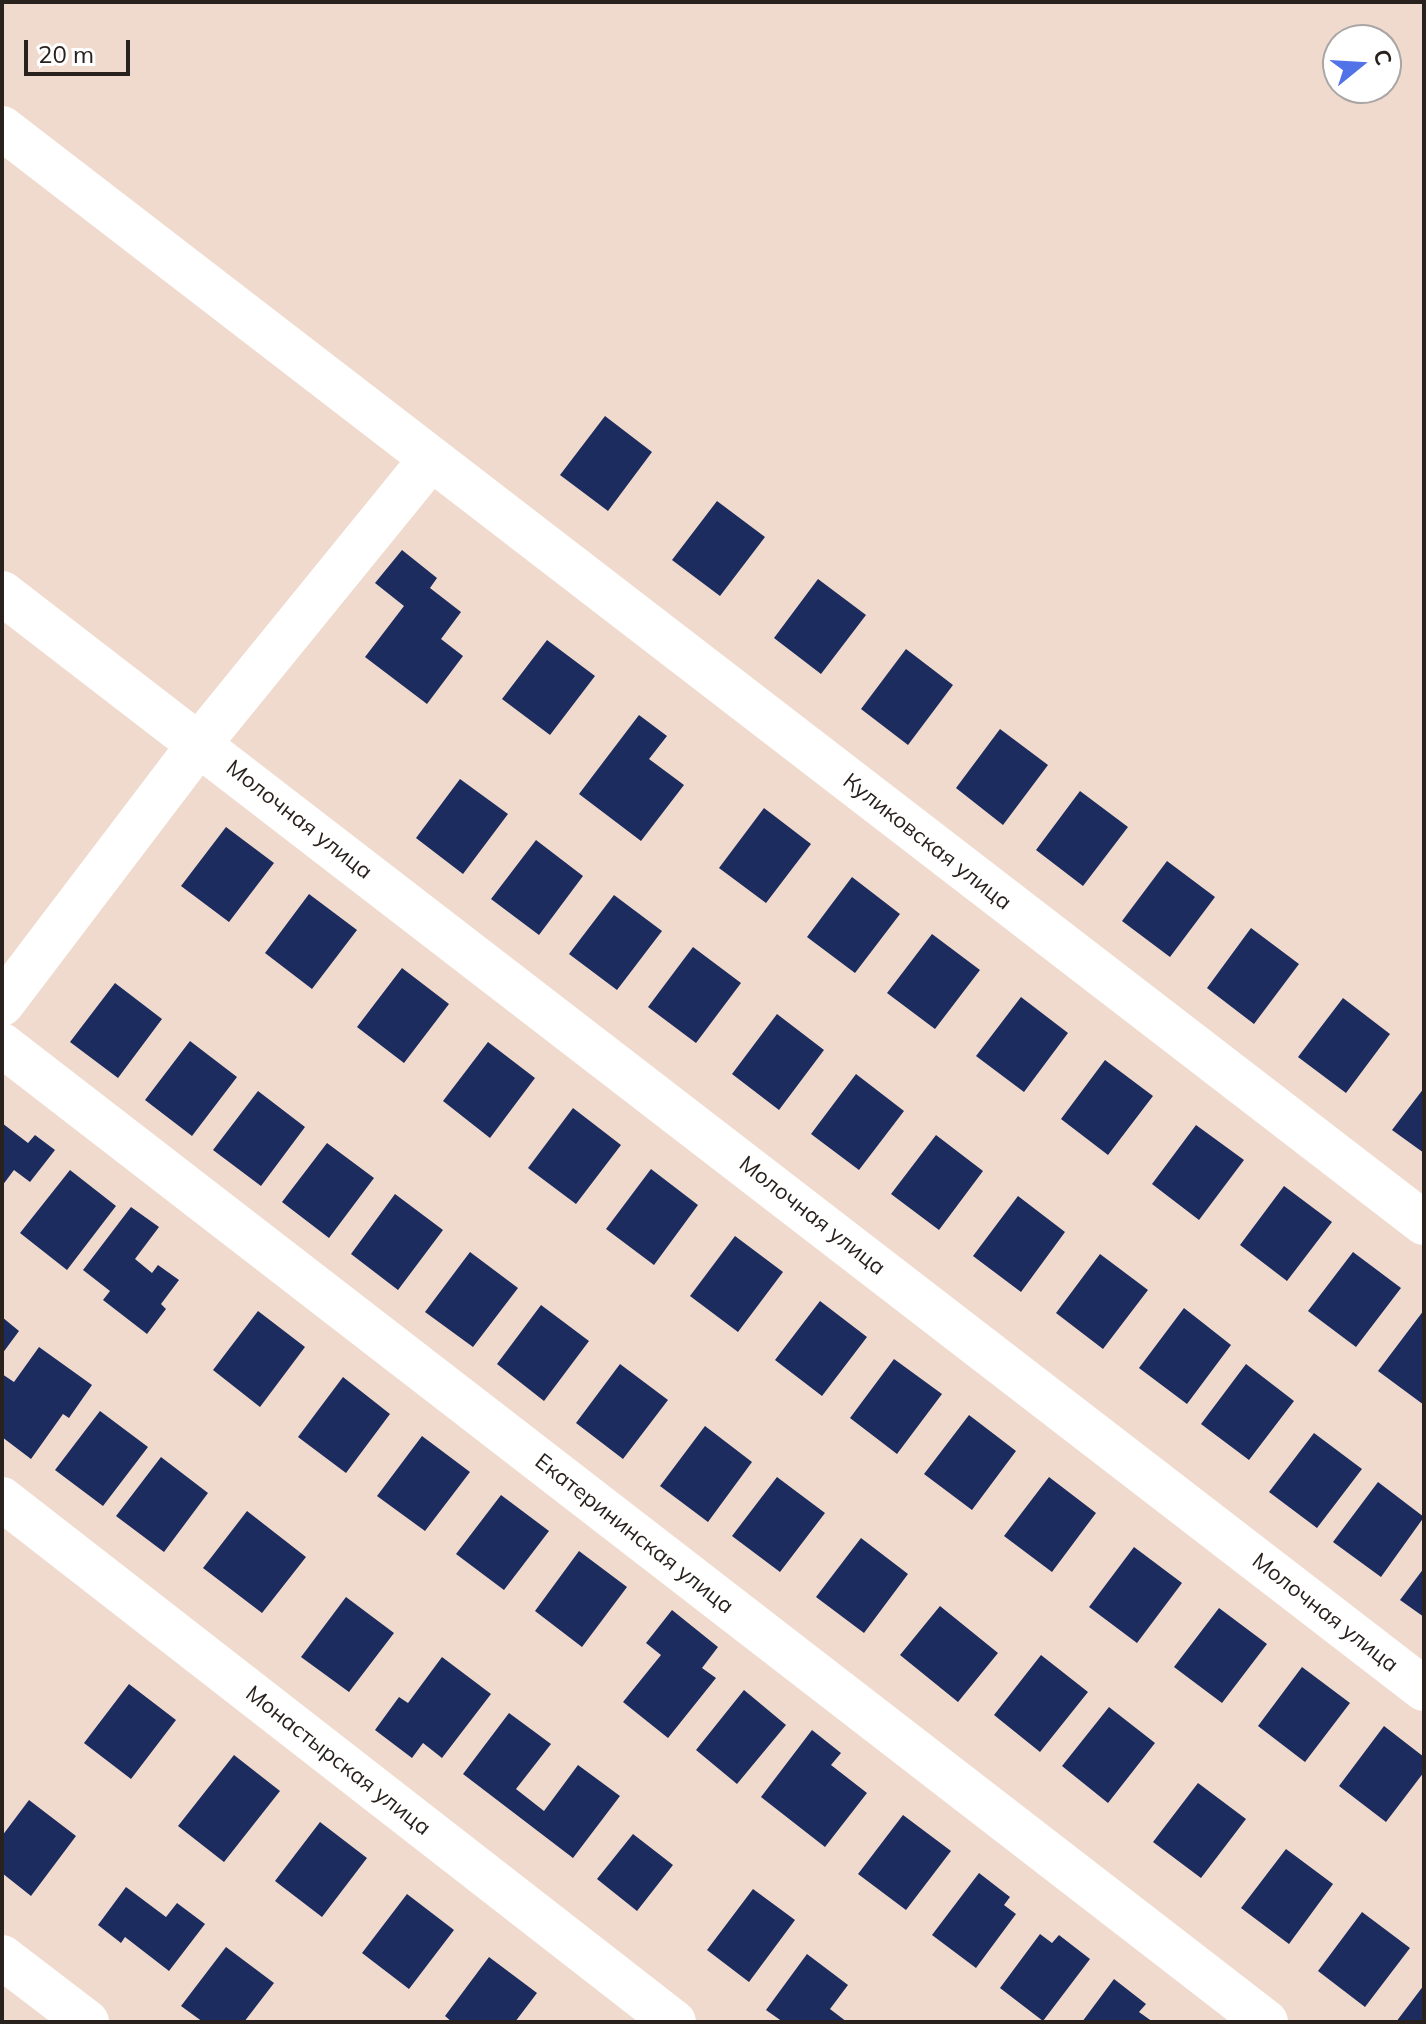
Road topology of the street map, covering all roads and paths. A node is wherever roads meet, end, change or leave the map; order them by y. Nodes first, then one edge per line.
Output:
1 (2, 128) edge
2 (430, 460) junction
3 (2, 593) edge
4 (200, 743) junction
5 (2, 1004) edge
6 (2, 1045) edge
7 (1424, 1223) edge
8 (2, 1499) edge
9 (1424, 1689) edge
10 (2, 1957) edge
11 (87, 2022) edge
12 (674, 2022) edge
13 (1266, 2022) edge

1 - 2 street, Куликовская улица
2 - 4 street
2 - 7 street, Куликовская улица
3 - 4 street, Молочная улица
4 - 5 street
4 - 9 street, Молочная улица
6 - 13 street, Екатерининская улица
8 - 12 street, Монастырская улица
10 - 11 street

